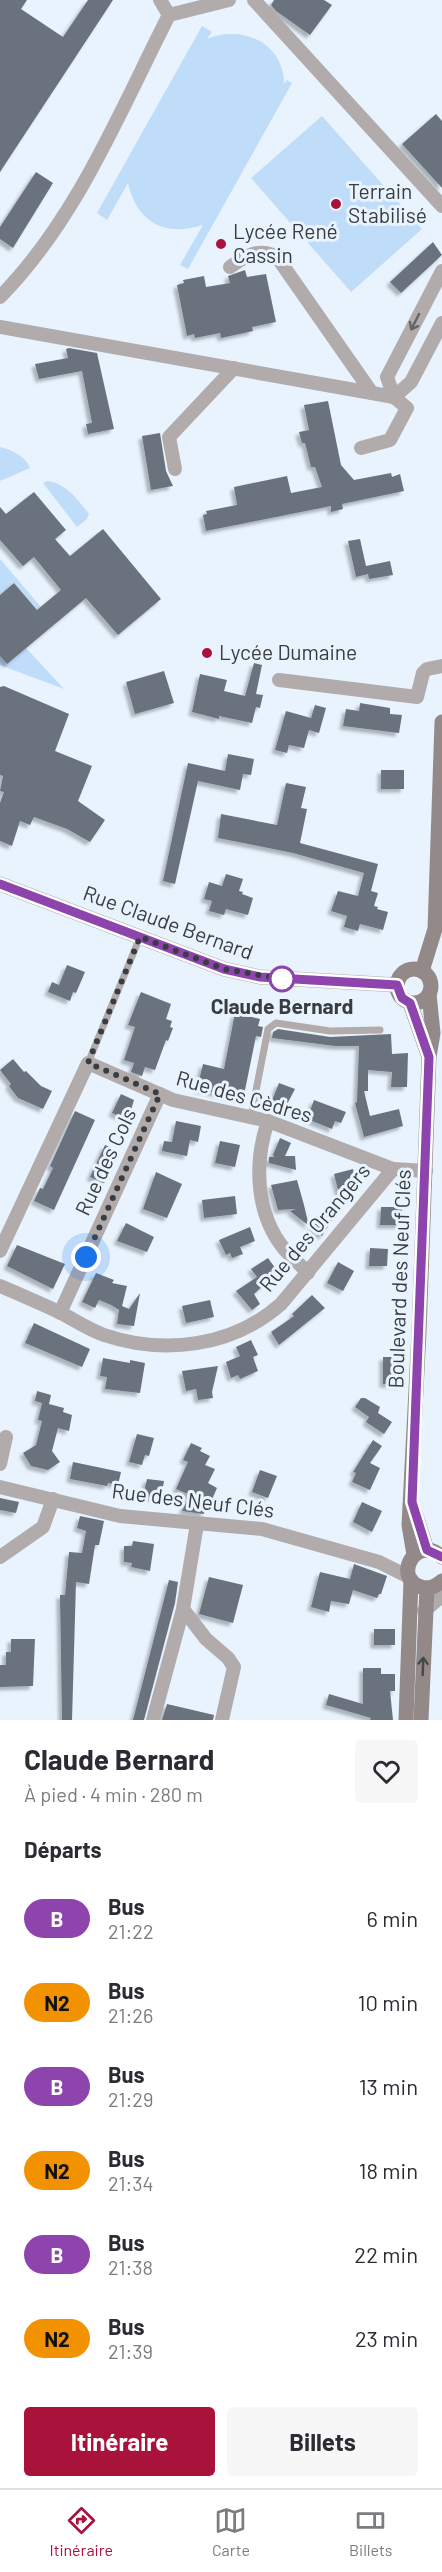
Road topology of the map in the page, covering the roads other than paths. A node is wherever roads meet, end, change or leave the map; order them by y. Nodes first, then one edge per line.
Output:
1 (160, 0) edge
2 (229, 0) edge
3 (254, 0) edge
4 (170, 15) junction
5 (442, 206) edge
6 (230, 267) dead end
7 (442, 271) edge
8 (0, 297) edge
9 (442, 322) edge
10 (0, 327) edge
11 (234, 368) junction
12 (372, 393) junction
13 (394, 397) junction
14 (361, 448) dead end
15 (175, 469) dead end
16 (442, 666) edge
17 (279, 680) dead end
18 (442, 722) edge
19 (440, 874) edge
20 (0, 884) edge
21 (140, 937) junction
22 (422, 971) junction
23 (397, 985) junction
24 (429, 994) junction
25 (410, 1003) junction
26 (380, 1030) dead end
27 (429, 1057) junction
28 (88, 1063) junction
29 (160, 1094) junction
30 (251, 1116) junction
31 (268, 1121) junction
32 (393, 1169) junction
33 (426, 1171) junction
34 (0, 1251) edge
35 (308, 1272) junction
36 (0, 1286) edge
37 (60, 1313) junction
38 (6, 1437) dead end
39 (0, 1464) edge
40 (0, 1487) edge
41 (53, 1500) junction
42 (197, 1524) junction
43 (417, 1555) junction
44 (0, 1557) edge
45 (442, 1557) edge
46 (379, 1562) junction
47 (410, 1579) junction
48 (437, 1588) edge
49 (183, 1609) junction
50 (153, 1720) edge
51 (222, 1720) edge
52 (406, 1720) edge
53 (421, 1720) edge

1 - 4 street
2 - 4 street
3 - 5 street
4 - 8 street
6 - 12 street
7 -> 13 street
9 - 13 street
10 - 11 street
11 - 12 street
11 - 15 street
12 - 13 street
13 - 14 street
16 - 17 street
18 - 19 main road
19 - 22 main road
20 - 21 street, Rue Claude Bernard
21 - 23 street, Rue Claude Bernard
21 - 28 lane
22 - 23 main road
22 - 24 main road
23 - 25 main road
24 - 25 main road
24 - 27 main road, Boulevard des Neuf Clés
25 - 27 main road, Boulevard des Neuf Clés
26 - 30 lane
27 - 33 main road, Boulevard des Neuf Clés
28 - 29 street, Rue des Cèdres
28 - 34 street
29 - 30 street, Rue des Cèdres
29 - 37 street, Rue des Cols
30 - 31 street, Rue des Cèdres
31 - 32 street, Rue des Cèdres
31 - 35 street
32 - 33 street, Rue des Cèdres
32 - 35 street, Rue des Orangers
33 - 43 main road, Boulevard des Neuf Clés
35 - 37 street, Rue des Orangers
36 - 37 street, Rue des Orangers
38 - 39 street
40 - 41 street, Rue des Neuf Clés
41 - 42 street, Rue des Neuf Clés
41 - 44 street
42 - 46 street, Rue des Neuf Clés
42 - 49 street
43 - 45 main road
43 - 46 street, Rue des Neuf Clés
43 - 47 main road
46 - 47 street, Rue des Neuf Clés
47 - 48 main road
47 - 52 main road
53 -> 48 main road
49 - 50 street
49 - 51 street

